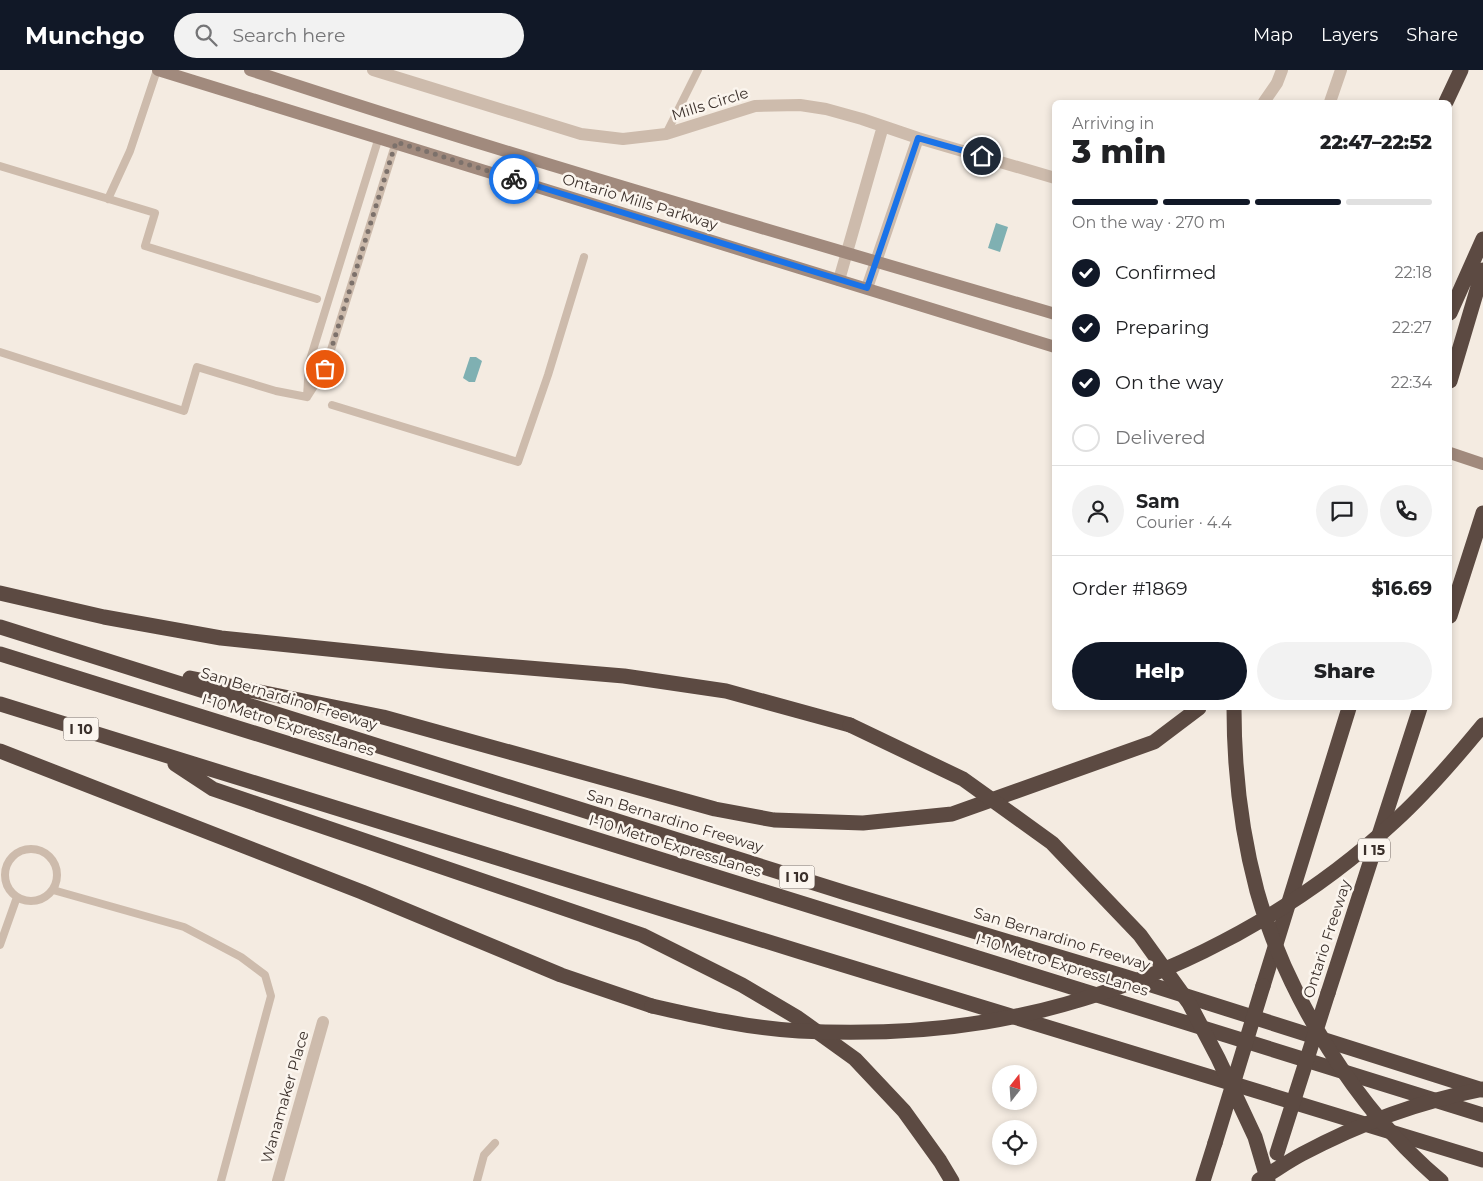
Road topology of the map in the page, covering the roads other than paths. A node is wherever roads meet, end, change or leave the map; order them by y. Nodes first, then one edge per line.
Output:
1 (158, 70) edge
2 (250, 70) edge
3 (373, 70) edge
4 (698, 70) edge
5 (1282, 70) edge
6 (1341, 70) edge
7 (1460, 70) edge
8 (1265, 100) edge
9 (1331, 100) edge
10 (1447, 100) edge
11 (883, 126) junction
12 (666, 134) junction
13 (379, 137) junction
14 (918, 138) junction
15 (396, 142) junction
16 (0, 166) edge
17 (1052, 177) edge
18 (108, 199) junction
19 (1483, 239) edge
20 (847, 254) junction
21 (584, 257) dead end
22 (876, 263) junction
23 (1483, 270) edge
24 (839, 280) junction
25 (867, 288) junction
26 (317, 299) dead end
27 (1452, 309) edge
28 (1052, 313) edge
29 (1052, 346) edge
30 (0, 352) edge
31 (1452, 374) edge
32 (307, 397) junction
33 (332, 405) dead end
34 (1452, 454) edge
35 (1483, 464) edge
36 (1482, 518) edge
37 (0, 593) edge
38 (1452, 610) edge
39 (0, 627) edge
40 (0, 654) edge
41 (111, 662) junction
42 (0, 704) edge
43 (1196, 710) edge
44 (1234, 710) edge
45 (1349, 710) edge
46 (1419, 710) edge
47 (1483, 725) edge
48 (0, 751) edge
49 (162, 754) junction
50 (53, 890) junction
51 (17, 897) junction
52 (0, 945) edge
53 (323, 1022) dead end
54 (1483, 1090) edge
55 (1483, 1115) edge
56 (495, 1143) dead end
57 (1483, 1160) edge
58 (221, 1181) edge
59 (278, 1181) edge
60 (477, 1181) edge
61 (952, 1181) edge
62 (1203, 1181) edge
63 (1258, 1181) edge
64 (1268, 1181) edge
65 (1441, 1181) edge

1 - 13 main road, Ontario Mills Parkway
1 - 18 lane
2 - 20 main road, Ontario Mills Parkway
3 - 12 street, Mills Circle
4 - 12 lane
5 - 8 street
6 - 9 street
7 - 10 highway
11 - 12 street, Mills Circle
11 - 14 street, Mills Circle
11 - 20 street
13 - 15 main road, Ontario Mills Parkway
13 - 32 lane
14 - 17 street, Mills Circle
14 - 22 street
15 - 24 main road, Ontario Mills Parkway
15 - 32 lane
16 - 18 lane
18 - 26 lane
19 - 27 highway
20 - 22 main road, Ontario Mills Parkway
20 - 24 street
21 - 33 lane
22 - 25 street
22 - 28 main road, Ontario Mills Parkway
23 - 31 highway
24 - 25 main road, Ontario Mills Parkway
25 - 29 main road, Ontario Mills Parkway
30 - 32 lane
34 - 35 main road
36 - 38 highway
37 - 64 highway, bridge
39 - 41 highway, San Bernardino Freeway / I 10
40 - 55 highway, I-10 Metro ExpressLanes
41 - 43 highway
41 - 54 highway, San Bernardino Freeway / I 10
42 - 49 highway, I 10
44 - 65 highway, bridge
45 - 62 highway, bridge
46 - 64 highway, Ontario Freeway / I 15, bridge
47 - 48 highway, bridge
49 - 57 highway, I 10
49 - 61 highway
50 - 51 lane
50 - 51 lane
50 - 58 lane
51 - 52 lane
53 - 59 street, Wanamaker Place
54 - 63 highway, bridge
56 - 60 lane

